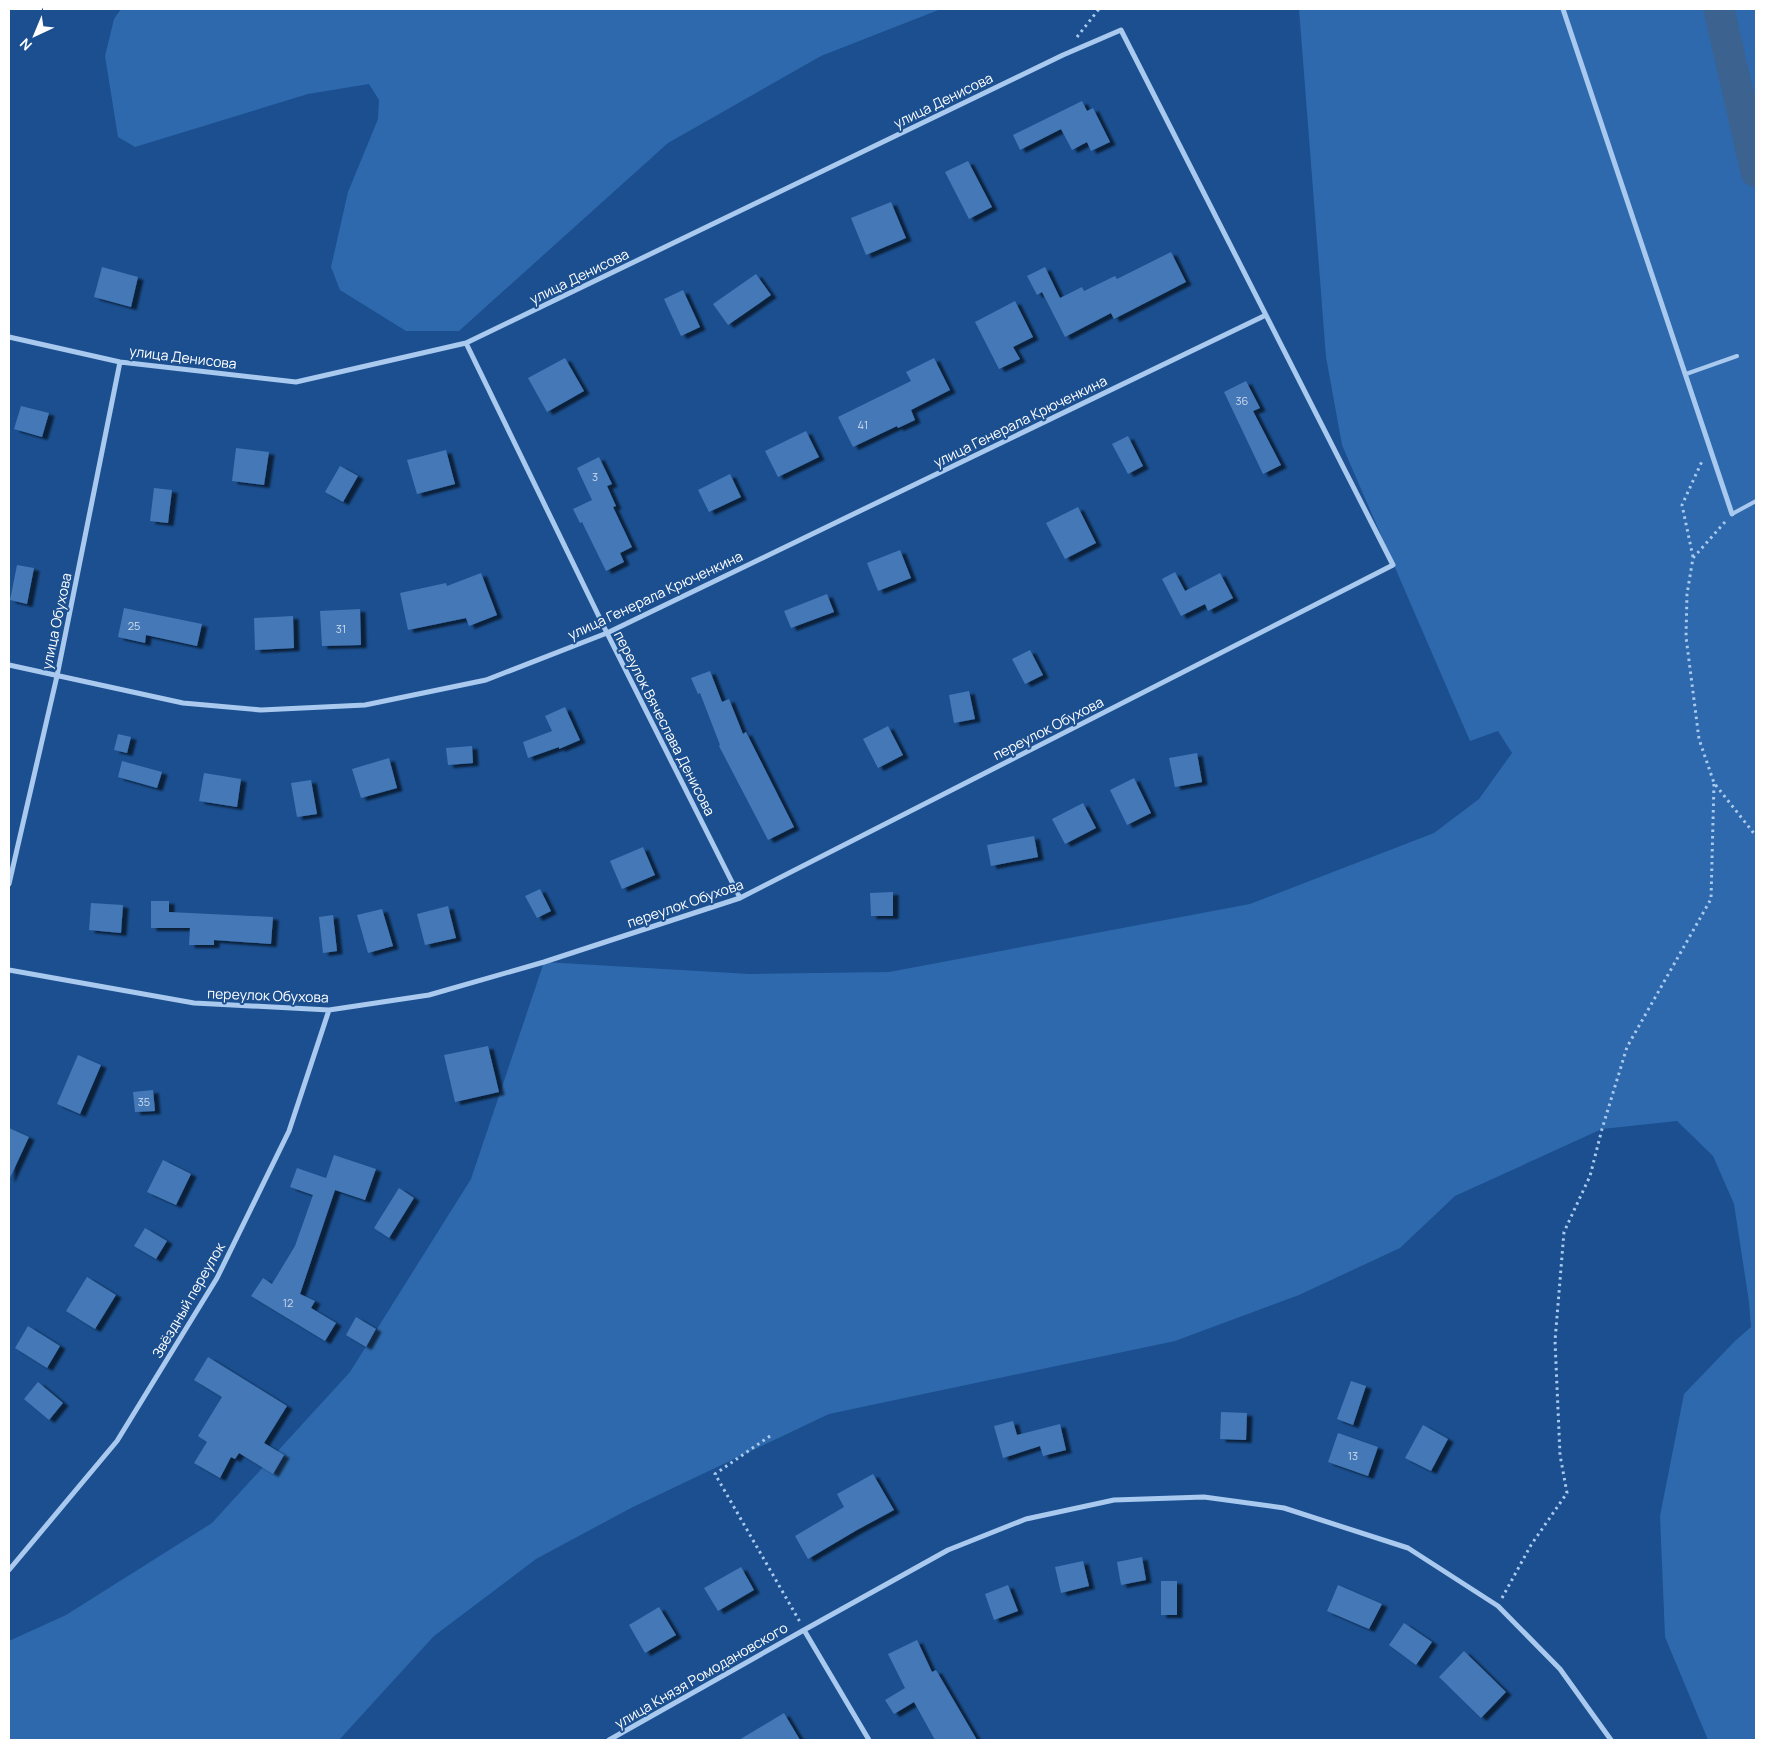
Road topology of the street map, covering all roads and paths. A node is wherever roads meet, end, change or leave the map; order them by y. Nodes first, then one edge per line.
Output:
1 (1099, 9) edge
2 (1563, 9) edge
3 (1063, 55) junction
4 (1266, 315) junction
5 (9, 337) edge
6 (466, 343) junction
7 (1737, 356) dead end
8 (120, 362) junction
9 (1686, 374) junction
10 (1709, 446) junction
11 (1756, 501) edge
12 (1732, 514) junction
13 (1693, 558) junction
14 (607, 633) junction
15 (9, 665) edge
16 (57, 676) junction
17 (1714, 783) junction
18 (1756, 836) edge
19 (9, 884) edge
20 (740, 898) junction
21 (9, 970) edge
22 (330, 1010) junction
23 (770, 1436) dead end
24 (9, 1570) edge
25 (1498, 1606) junction
26 (804, 1630) junction
27 (609, 1740) edge
28 (869, 1740) edge
29 (1612, 1740) edge

1 - 3 path
2 - 9 street
3 - 4 street, улица Денисова
3 - 6 street, улица Денисова
4 - 14 street, улица Генерала Крюченкина
4 - 20 street, переулок Обухова
5 - 8 street, улица Денисова
6 - 8 street, улица Денисова
6 - 14 street, переулок Вячеслава Денисова
7 - 9 lane
8 - 16 street, улица Обухова
9 - 10 street
10 - 12 street
10 - 13 path
11 - 12 lane
12 - 13 path
13 - 17 path
14 - 16 street, улица Генерала Крюченкина
14 - 20 street, переулок Вячеслава Денисова
15 - 16 street, улица Генерала Крюченкина
16 - 19 street, улица Обухова
17 - 18 path
17 - 25 path
20 - 22 street, переулок Обухова
21 - 22 street, переулок Обухова
22 - 24 street, Звёздный переулок
23 - 26 path
25 - 26 street, улица Князя Ромодановского
25 - 29 street, улица Князя Ромодановского
26 - 27 street, улица Князя Ромодановского
26 - 28 street

